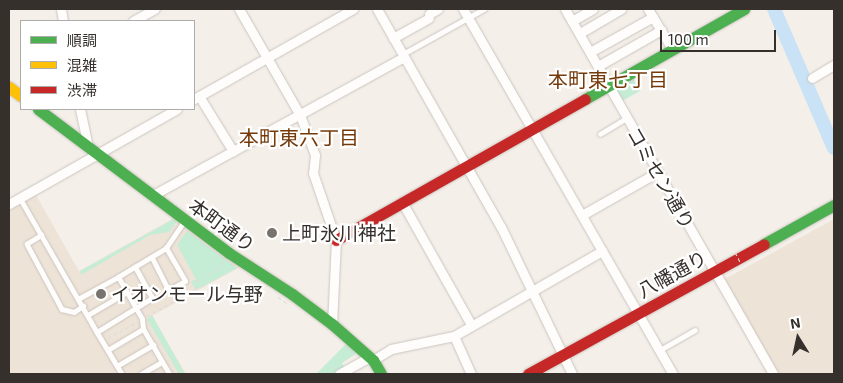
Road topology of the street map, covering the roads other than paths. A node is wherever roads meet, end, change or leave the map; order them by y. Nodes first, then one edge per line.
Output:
1 (155, 9) edge
2 (239, 9) edge
3 (353, 9) edge
4 (377, 9) edge
5 (438, 9) edge
6 (463, 9) edge
7 (484, 9) edge
8 (565, 9) edge
9 (593, 9) edge
10 (621, 9) edge
11 (744, 9) edge
12 (651, 13) edge
13 (468, 18) junction
14 (135, 20) edge
15 (572, 21) junction
16 (660, 30) junction
17 (580, 33) junction
18 (393, 38) junction
19 (672, 49) junction
20 (590, 52) junction
21 (403, 56) junction
22 (267, 57) junction
23 (834, 65) edge
24 (598, 66) junction
25 (812, 78) dead end
26 (608, 86) junction
27 (9, 87) edge
28 (20, 95) edge
29 (196, 98) edge
30 (39, 110) edge
31 (80, 110) edge
32 (175, 110) edge
33 (300, 115) junction
34 (627, 118) junction
35 (532, 128) junction
36 (600, 134) dead end
37 (88, 146) junction
38 (233, 152) junction
39 (98, 154) junction
40 (466, 166) junction
41 (658, 172) junction
42 (153, 195) junction
43 (20, 198) junction
44 (402, 202) junction
45 (9, 204) edge
46 (834, 205) edge
47 (582, 215) junction
48 (185, 220) junction
49 (42, 235) junction
50 (336, 240) junction
51 (166, 248) junction
52 (602, 251) junction
53 (152, 257) junction
54 (135, 267) junction
55 (715, 271) junction
56 (118, 277) junction
57 (532, 291) junction
58 (127, 292) junction
59 (78, 299) junction
60 (83, 306) junction
61 (136, 308) junction
62 (639, 313) junction
63 (88, 315) junction
64 (332, 324) junction
65 (472, 326) junction
66 (143, 329) junction
67 (695, 330) dead end
68 (98, 332) junction
69 (454, 336) junction
70 (152, 345) junction
71 (108, 350) junction
72 (660, 350) junction
73 (561, 356) junction
74 (371, 359) junction
75 (162, 362) junction
76 (117, 366) junction
77 (122, 374) edge
78 (141, 374) edge
79 (169, 374) edge
80 (339, 374) edge
81 (381, 374) edge
82 (471, 374) edge
83 (528, 374) edge
84 (572, 374) edge
85 (673, 374) edge
86 (773, 374) edge

1 - 14 street
2 - 22 street
3 - 22 street
4 - 18 street
5 - 18 street
6 - 13 street
7 - 13 lane
8 - 15 street, コミセン通り
9 - 15 street
10 - 17 street
11 - 19 main road
12 - 16 street
12 - 20 street
13 - 21 lane
13 - 35 street
15 - 17 street, コミセン通り
16 - 19 street
16 - 24 street
17 - 20 street, コミセン通り
18 - 21 street
19 - 26 main road
20 - 24 street, コミセン通り
21 - 33 street
21 - 40 street
22 - 29 street
22 - 33 street
23 - 25 street
24 - 26 street, コミセン通り
26 - 34 street, コミセン通り
26 - 35 main road
27 - 28 main road
29 - 38 street
30 - 37 main road, 本町通り
31 - 37 street
32 - 39 street
33 - 38 street
33 - 50 street
34 - 36 lane
34 - 41 street, コミセン通り
35 - 40 main road
35 - 47 street
37 - 39 main road, 本町通り
38 - 42 street
39 - 42 main road, 本町通り
39 - 43 street
40 - 44 main road
40 - 57 street
41 - 47 street
41 - 55 street, コミセン通り
42 - 48 main road, 本町通り
43 - 45 street
43 - 49 lane
44 - 50 main road
44 - 65 street
46 - 55 main road, 八幡通り
47 - 52 street
48 - 51 lane
48 - 64 main road, 本町通り
49 - 59 lane
49 - 60 lane
50 - 64 street
51 - 53 lane
51 - 53 lane
52 - 57 street
52 - 62 street
53 - 54 lane
54 - 56 lane
54 - 61 lane
55 - 62 main road, 八幡通り
55 - 86 street, コミセン通り
56 - 58 lane
56 - 59 lane
57 - 65 street
57 - 73 street
58 - 61 lane
58 - 63 lane
59 - 60 lane
60 - 63 lane
61 - 66 lane
61 - 68 lane
62 - 72 street
62 - 73 main road, 八幡通り
63 - 68 lane
64 - 74 main road, 本町通り
65 - 69 street
66 - 70 lane
66 - 71 lane
67 - 72 lane
68 - 71 lane
69 - 74 street
69 - 82 street
70 - 75 lane
70 - 76 lane
71 - 76 lane
72 - 85 street
73 - 83 main road, 八幡通り
73 - 84 street
74 - 80 street
74 - 81 main road, 本町通り
75 - 78 lane
75 - 79 lane
76 - 77 lane

